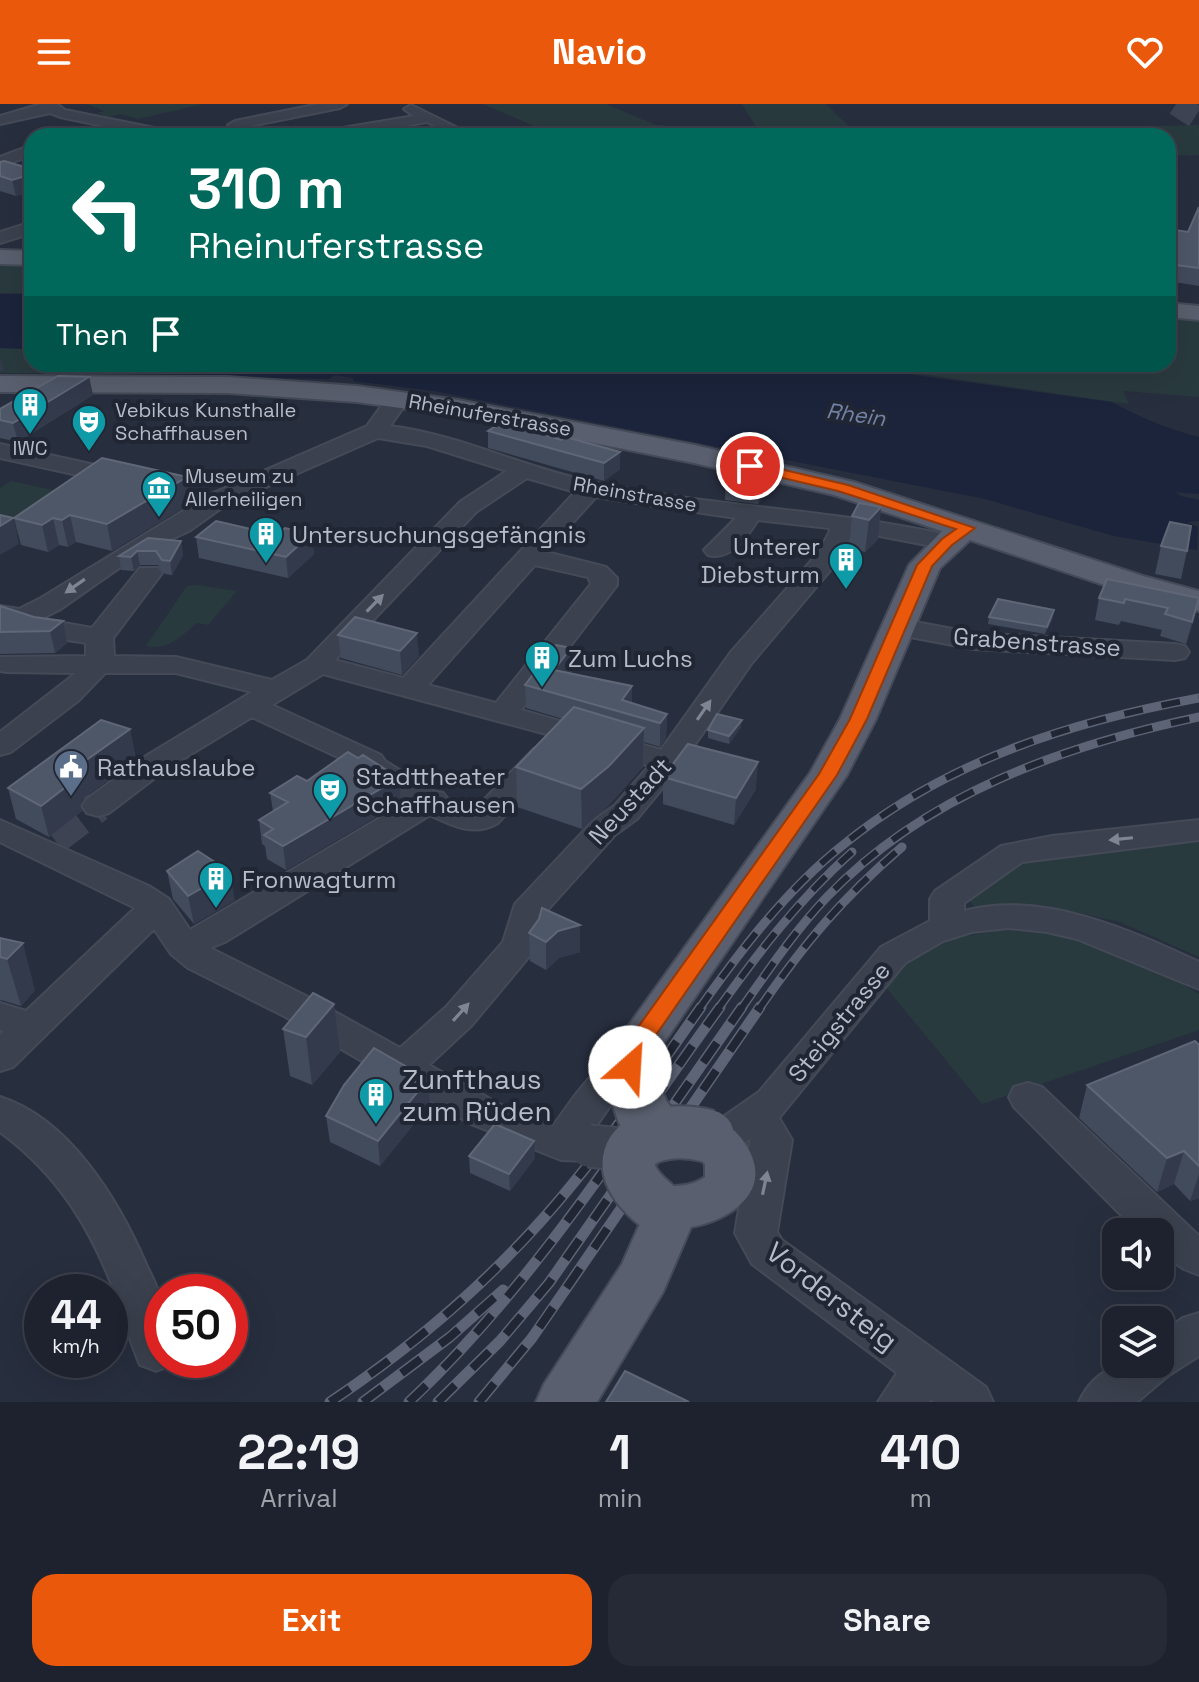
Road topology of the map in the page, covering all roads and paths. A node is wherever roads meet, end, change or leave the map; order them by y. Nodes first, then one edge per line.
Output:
1 (340, 104) edge
2 (401, 104) edge
3 (50, 106) edge
4 (428, 118) junction
5 (0, 120) edge
6 (107, 121) junction
7 (235, 125) dead end
8 (89, 128) edge
9 (138, 128) edge
10 (367, 128) edge
11 (450, 128) edge
12 (24, 153) edge
13 (0, 162) edge
14 (0, 219) edge
15 (24, 226) edge
16 (24, 230) edge
17 (0, 238) edge
18 (0, 257) edge
19 (24, 258) edge
20 (1176, 311) edge
21 (1199, 313) edge
22 (0, 384) edge
23 (398, 399) junction
24 (375, 431) junction
25 (0, 451) edge
26 (526, 469) junction
27 (139, 482) edge
28 (590, 489) junction
29 (190, 493) dead end
30 (219, 499) junction
31 (750, 514) junction
32 (840, 524) junction
33 (180, 526) junction
34 (957, 535) junction
35 (717, 550) dead end
36 (531, 556) junction
37 (1199, 601) edge
38 (11, 616) edge
39 (899, 627) junction
40 (98, 651) junction
41 (1175, 652) dead end
42 (320, 661) junction
43 (6, 664) dead end
44 (409, 689) junction
45 (278, 690) junction
46 (245, 710) junction
47 (503, 713) junction
48 (575, 733) junction
49 (0, 746) edge
50 (668, 762) junction
51 (426, 803) junction
52 (98, 806) tunnel mouth
53 (0, 830) edge
54 (1199, 830) edge
55 (147, 900) junction
56 (947, 925) junction
57 (199, 946) junction
58 (1199, 977) edge
59 (16, 1022) edge
60 (0, 1057) edge
61 (404, 1066) junction
62 (631, 1076) junction
63 (1028, 1097) dead end
64 (2, 1114) edge
65 (728, 1131) junction
66 (609, 1143) junction
67 (664, 1207) junction
68 (1199, 1257) edge
69 (144, 1314) edge
70 (1199, 1332) edge
71 (1174, 1349) edge
72 (1133, 1378) edge
73 (914, 1386) edge
74 (565, 1402) edge
75 (970, 1402) edge
76 (1102, 1402) edge

1 - 7 street
2 - 4 street
3 - 5 street
3 - 6 street
4 - 10 street
4 - 11 street
6 - 8 street
6 - 9 street
12 - 13 street
14 - 15 street
16 - 17 street
18 - 19 main road
20 - 21 main road
22 - 23 main road, Rheinuferstrasse
23 - 24 street
23 - 34 main road, Rheinuferstrasse
24 - 26 street, Rheinstrasse
24 - 30 street
25 - 27 street
26 - 28 street, Rheinstrasse
42 -> 26 street
28 - 31 street, Rheinstrasse
28 - 36 street
29 - 30 street
30 - 33 street
31 - 32 street, Rheinstrasse
31 - 35 street
32 - 34 street, Rheinstrasse
50 -> 32 street, Neustadt
33 -> 38 street
33 - 40 street
34 - 37 main road, Rheinuferstrasse
34 - 39 main road
36 - 44 street
36 - 47 street
38 - 40 street
39 - 41 street, Grabenstrasse
39 - 62 main road
40 - 43 street
40 - 45 street
40 - 49 street
42 - 44 street
42 - 45 street
44 - 47 street
45 - 46 street
46 - 51 street
46 - 52 street
47 - 48 street
48 - 50 street
48 - 51 street
61 -> 50 street, Neustadt
51 - 57 street
53 - 55 street
54 -> 56 street
55 - 57 street
55 - 59 street
56 - 58 street, Steigstrasse
56 - 65 street, Steigstrasse
57 - 61 street
59 - 60 street
61 - 66 street
62 - 66 main road, bridge
62 - 66 street
63 - 68 street
64 - 69 street
65 - 66 main road, bridge
65 - 67 main road
73 -> 65 street, Vordersteig
66 - 67 main road, bridge
67 - 74 main road
70 - 71 street
72 - 76 street
73 - 75 street, Vordersteig

